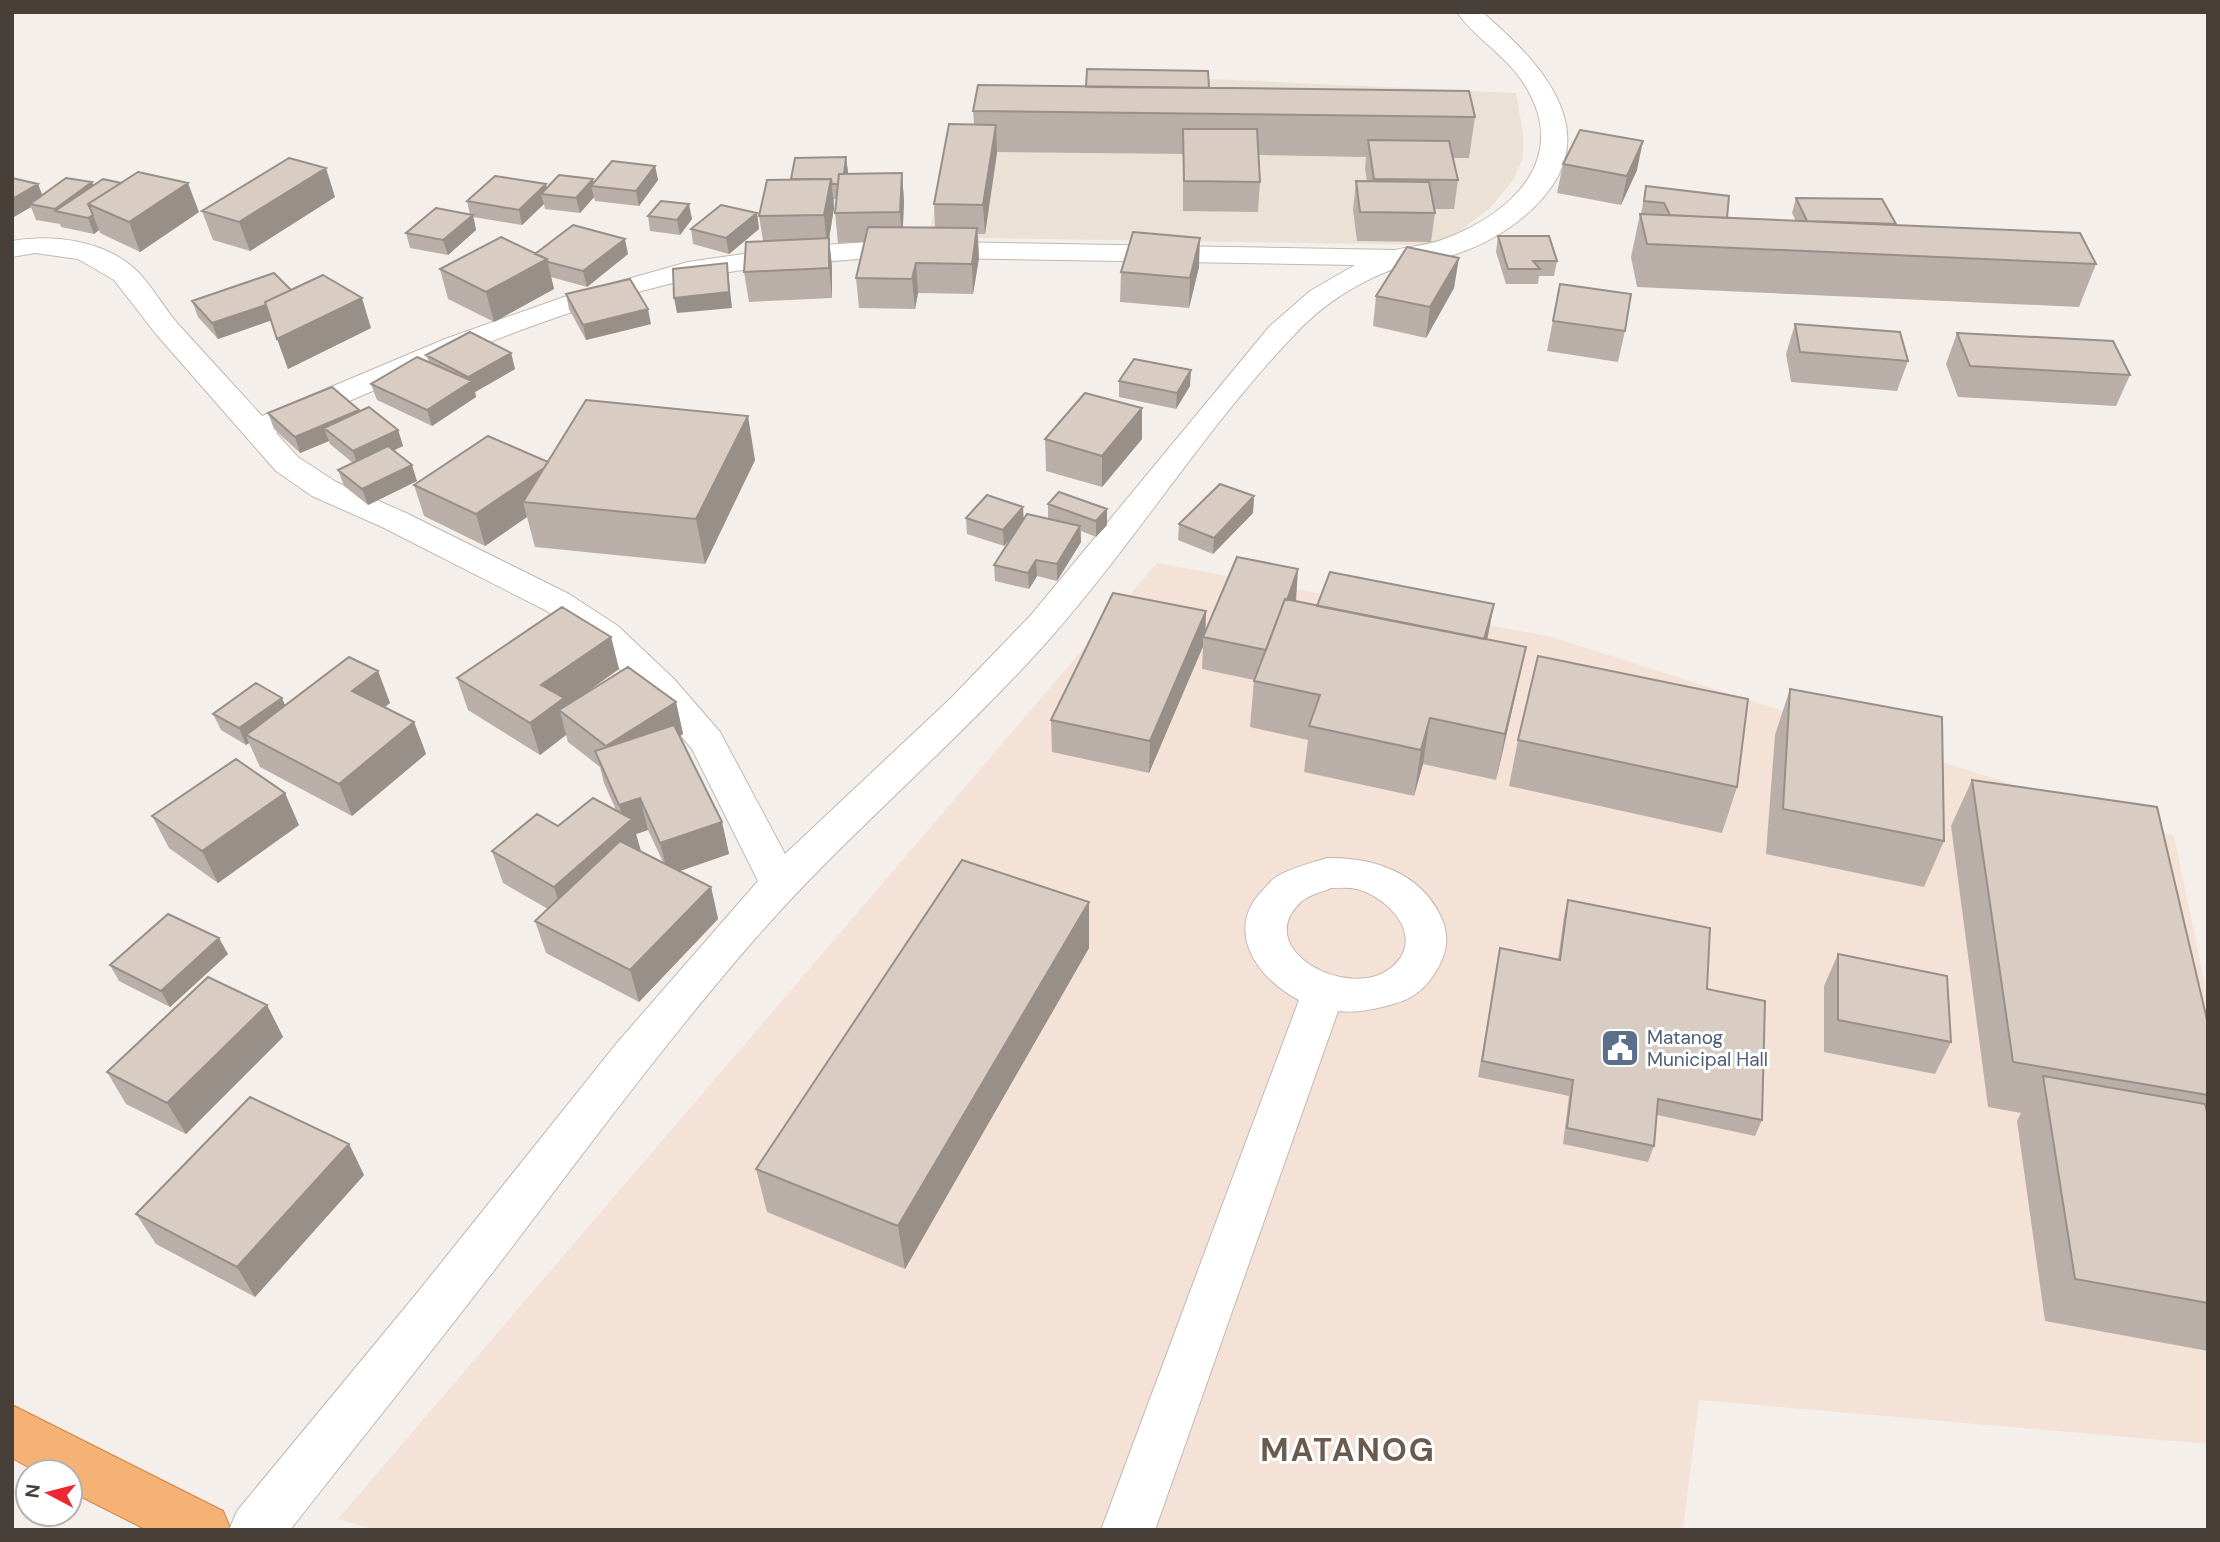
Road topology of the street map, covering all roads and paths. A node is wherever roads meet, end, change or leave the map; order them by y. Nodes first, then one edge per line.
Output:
1 (1468, 12) edge
2 (12, 250) edge
3 (1401, 257) junction
4 (256, 430) junction
5 (780, 884) junction
6 (1324, 993) dead end
7 (12, 1430) edge
8 (204, 1530) edge
9 (256, 1530) edge
10 (1128, 1530) edge

1 - 3 street
2 - 4 street
3 - 4 street
3 - 5 street
4 - 5 street
5 - 9 street
6 - 10 street
7 - 8 highway

